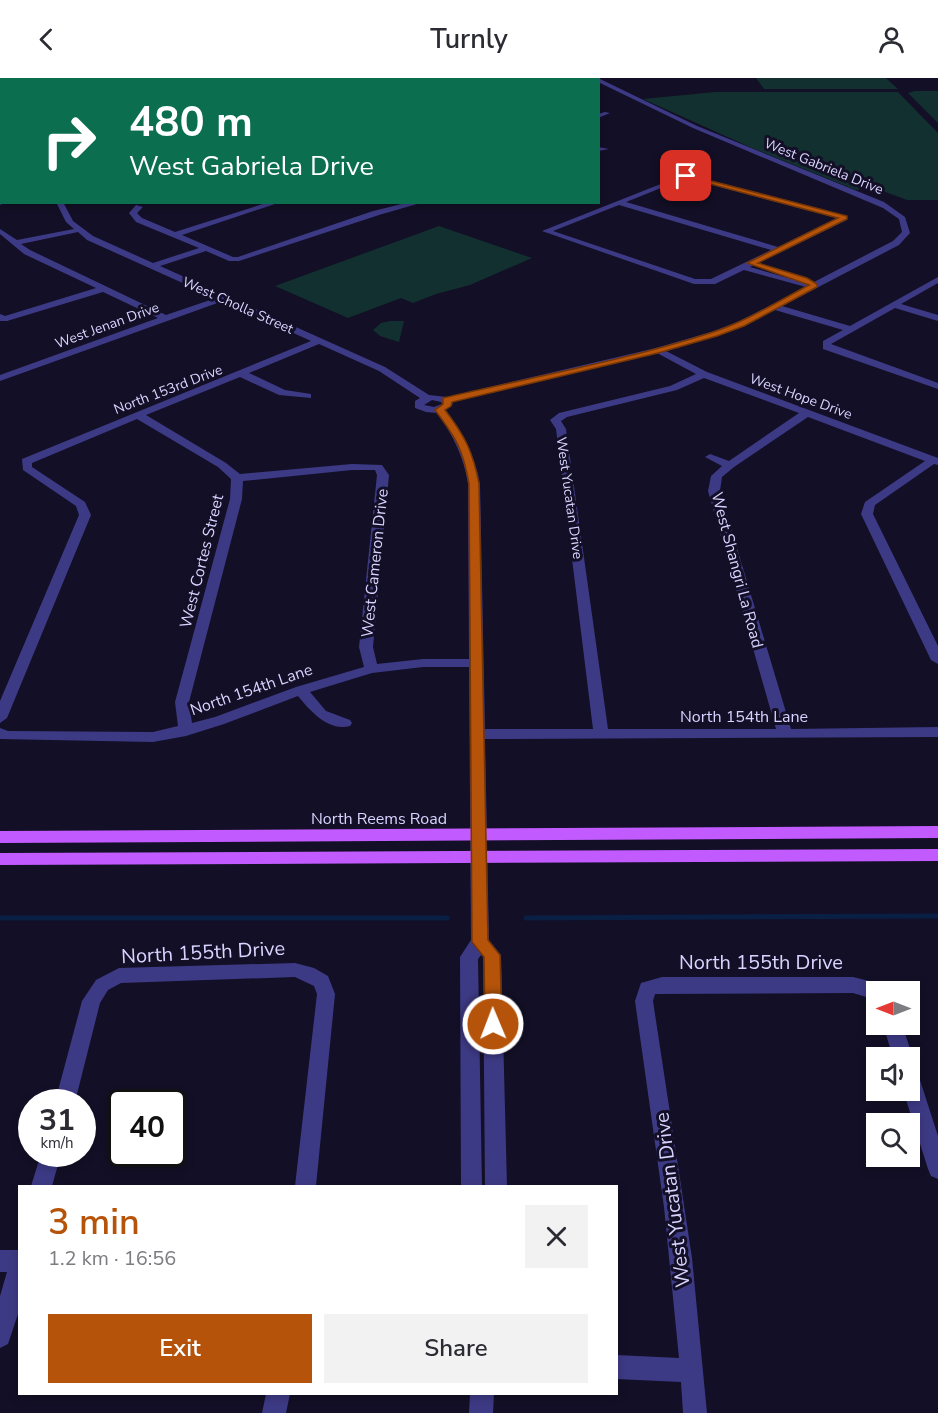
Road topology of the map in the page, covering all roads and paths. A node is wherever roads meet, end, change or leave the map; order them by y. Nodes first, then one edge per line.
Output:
1 (600, 80) edge
2 (607, 114) dead end
3 (600, 116) edge
4 (617, 202) junction
5 (60, 204) edge
6 (272, 204) edge
7 (381, 204) edge
8 (413, 204) edge
9 (139, 207) dead end
10 (393, 209) junction
11 (79, 230) junction
12 (0, 231) edge
13 (174, 236) junction
14 (13, 243) junction
15 (206, 248) junction
16 (779, 250) junction
17 (747, 265) junction
18 (152, 266) junction
19 (938, 280) edge
20 (815, 285) junction
21 (103, 289) junction
22 (223, 298) junction
23 (896, 305) junction
24 (774, 307) junction
25 (2, 318) edge
26 (164, 318) junction
27 (938, 318) edge
28 (848, 331) junction
29 (319, 341) junction
30 (658, 350) junction
31 (242, 374) junction
32 (704, 374) junction
33 (0, 378) edge
34 (938, 386) edge
35 (307, 396) dead end
36 (443, 405) junction
37 (807, 413) junction
38 (138, 415) junction
39 (710, 457) dead end
40 (935, 461) edge
41 (730, 465) junction
42 (237, 478) junction
43 (938, 660) edge
44 (477, 663) junction
45 (371, 669) junction
46 (302, 690) junction
47 (0, 718) edge
48 (345, 723) dead end
49 (186, 731) junction
50 (938, 732) edge
51 (0, 733) edge
52 (601, 733) junction
53 (478, 734) junction
54 (785, 735) junction
55 (938, 832) edge
56 (479, 836) junction
57 (0, 837) edge
58 (938, 855) edge
59 (480, 858) junction
60 (0, 859) edge
61 (480, 942) junction
62 (648, 988) joint
63 (866, 989) edge
64 (68, 1089) edge
65 (917, 1101) edge
66 (47, 1167) edge
67 (938, 1169) edge
68 (42, 1185) edge
69 (306, 1185) edge
70 (471, 1185) edge
71 (496, 1185) edge
72 (0, 1261) edge
73 (18, 1261) edge
74 (18, 1273) edge
75 (0, 1336) edge
76 (618, 1367) edge
77 (693, 1371) junction
78 (278, 1395) edge
79 (482, 1395) edge
80 (274, 1413) edge
81 (481, 1413) edge
82 (695, 1413) edge

1 - 20 street, West Gabriela Drive
2 - 3 street
4 - 16 street
4 - 16 street
4 - 17 street
5 - 11 street, West Cholla Street
6 - 13 street
7 - 10 street
8 - 10 street
9 - 13 street
10 - 15 street
11 - 14 street
11 - 18 street, West Cholla Street
12 - 14 street
13 - 15 street
14 - 21 street
15 - 18 street
16 - 17 street
17 - 20 street
18 - 22 street, West Cholla Street
19 - 23 street
20 - 24 street, West Gabriela Drive
21 - 25 street
21 - 26 street
22 - 26 street, West Jenan Drive
22 - 29 street, West Cholla Street
23 - 27 street
23 - 28 street
24 - 28 street
24 - 30 street, West Gabriela Drive
26 - 33 street, West Jenan Drive
28 - 34 street
29 - 31 street, North 153rd Drive
29 - 36 street, West Cholla Street
30 - 32 street, West Hope Drive
30 - 36 street, West Gabriela Drive
31 - 35 street
31 - 38 street, North 153rd Drive
32 - 37 street, West Hope Drive
32 - 52 street, West Yucatan Drive
36 - 44 street
37 - 40 street, West Hope Drive
37 - 41 street, West Shangri La Road
38 - 42 street, West Cortes Street
38 - 47 street, North 153rd Drive
39 - 41 street
40 - 43 street
41 - 54 street, West Shangri La Road
42 - 45 street, West Cameron Drive
42 - 49 street, West Cortes Street
44 - 45 street, North 154th Lane
44 - 53 street
45 - 46 street, North 154th Lane
46 - 48 street
46 - 49 street, North 154th Lane
49 - 51 street, North 154th Lane
50 - 54 street, North 154th Lane
52 - 53 street, North 154th Lane
52 - 54 street, North 154th Lane
53 - 56 street
55 - 56 main road, North Reems Road
56 - 57 main road, North Reems Road
56 - 59 street
58 - 59 main road
59 - 60 main road
59 - 61 street
61 - 70 street
61 - 71 street
62 - 63 street, North 155th Drive
62 - 77 street, West Yucatan Drive
64 - 69 street, North 155th Drive
65 - 67 street
66 - 68 street
72 - 73 street
74 - 75 street
76 - 77 street
77 - 82 street, West Yucatan Drive
78 - 80 street
79 - 81 street

